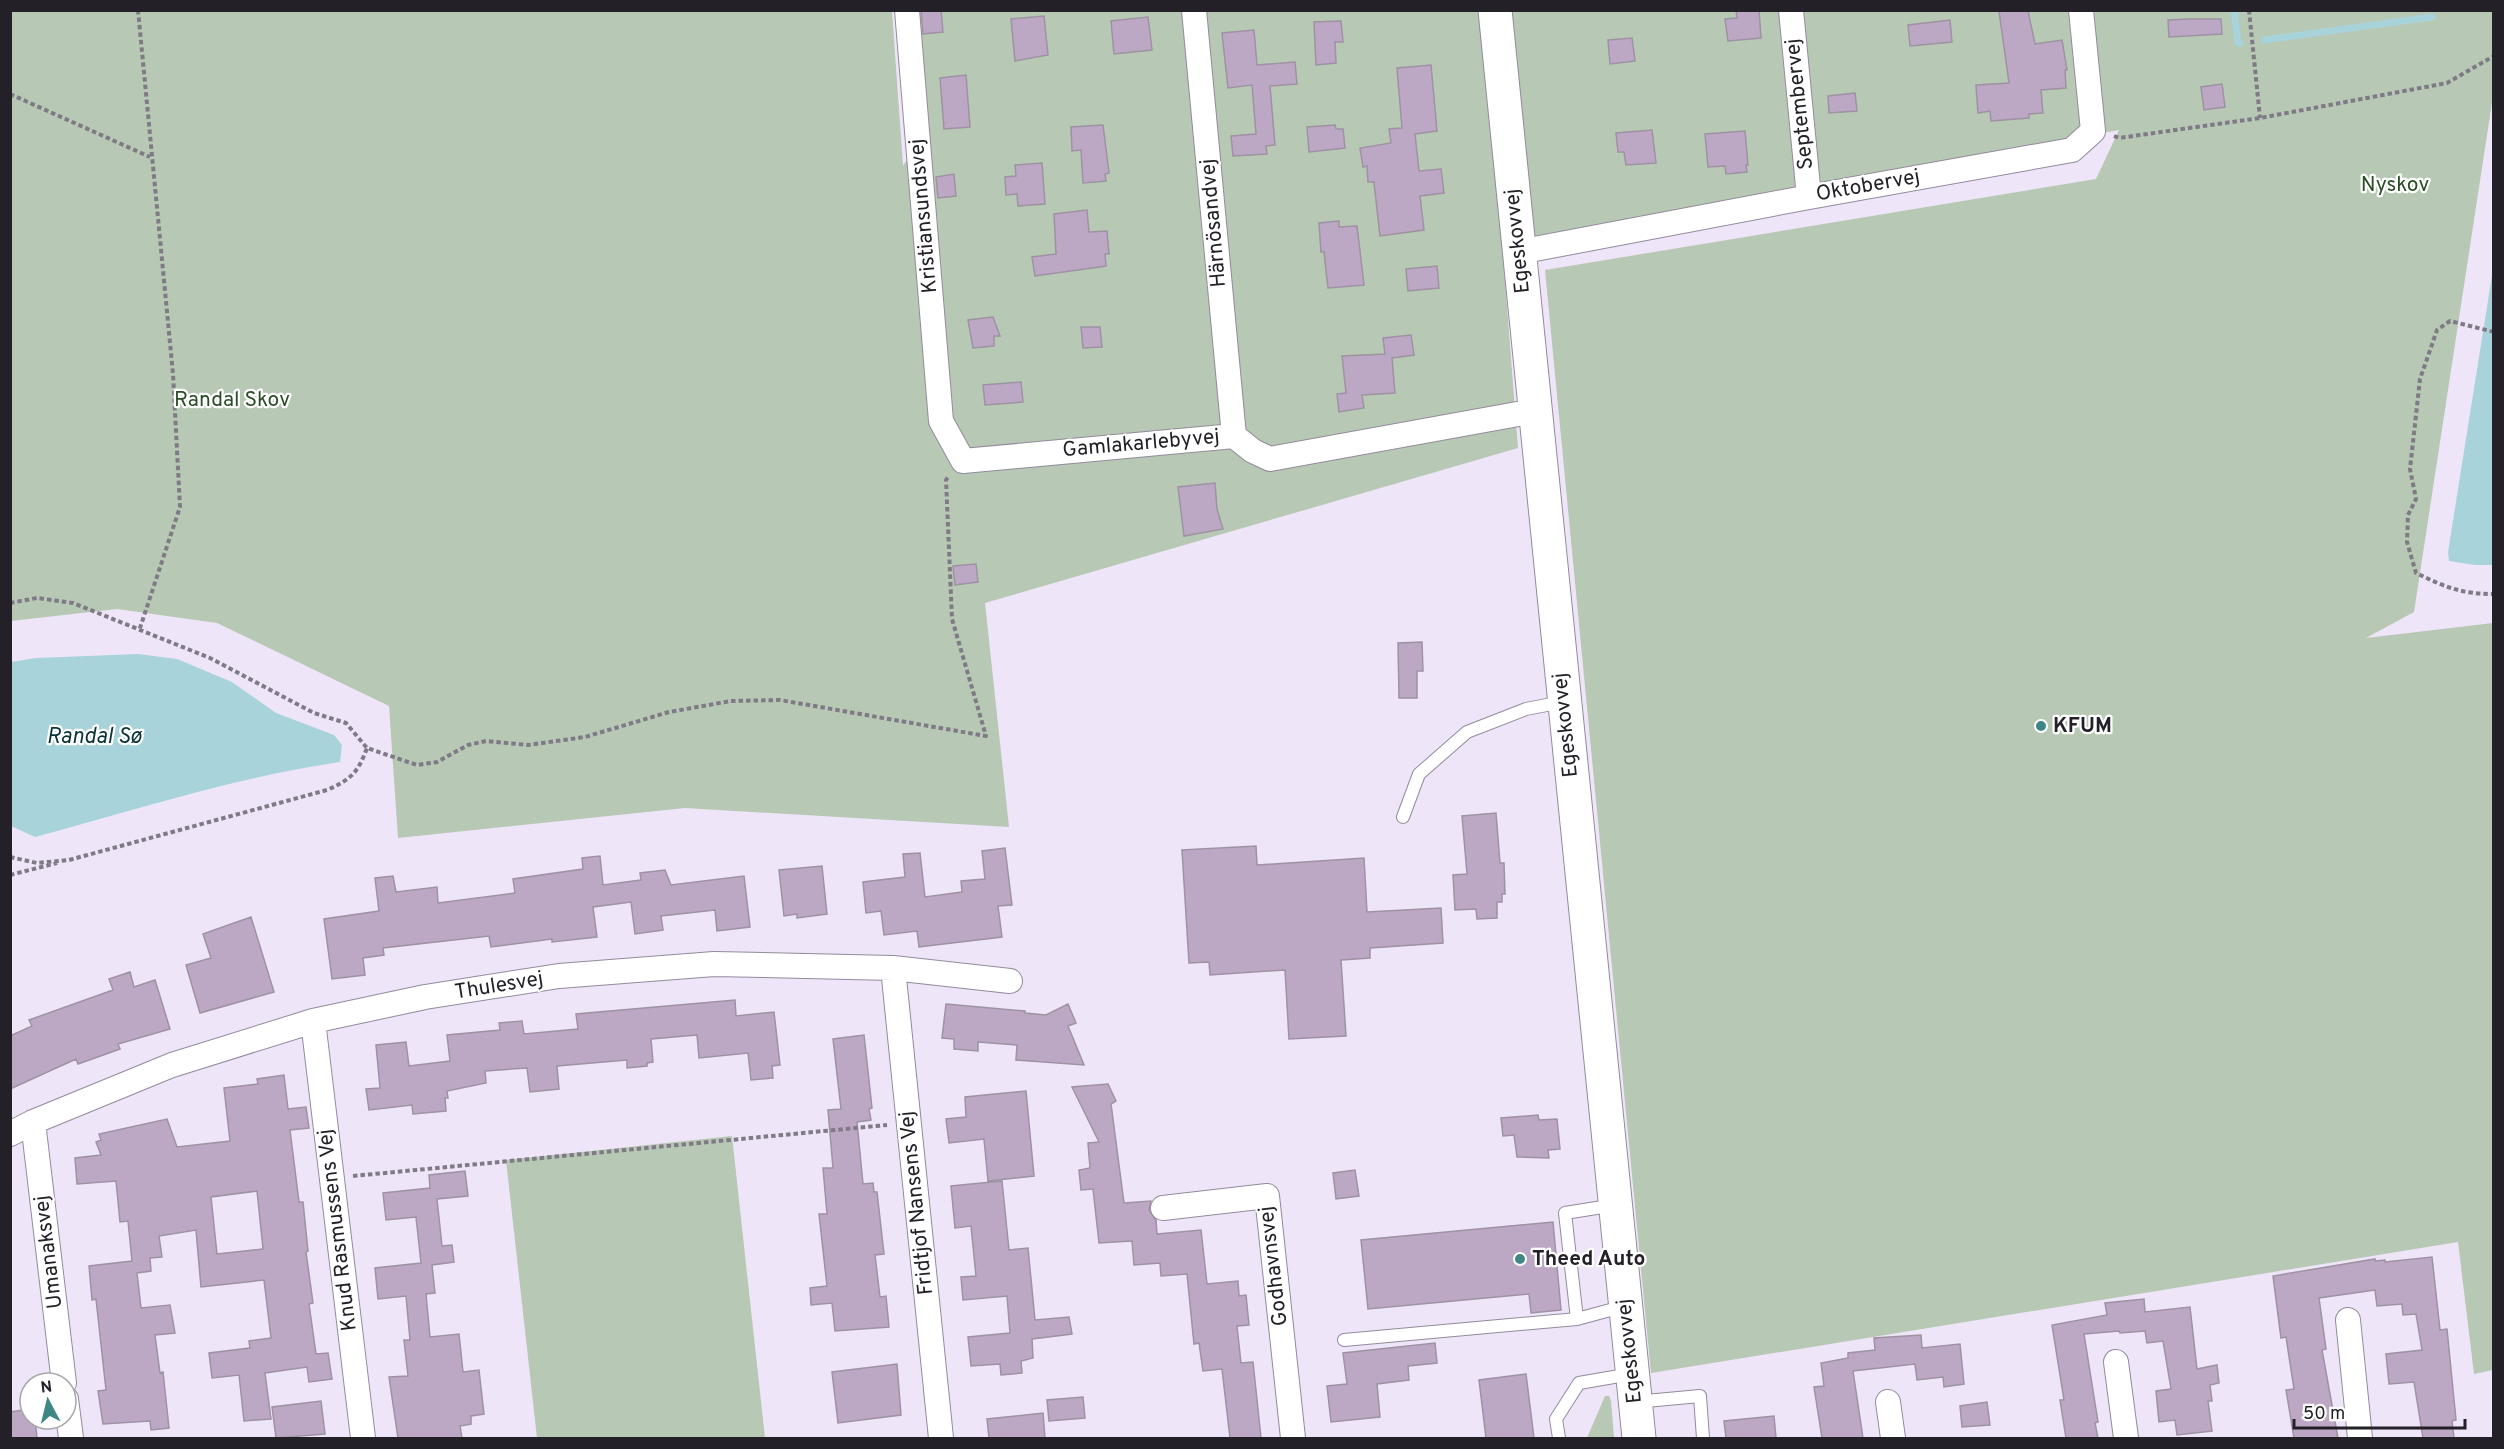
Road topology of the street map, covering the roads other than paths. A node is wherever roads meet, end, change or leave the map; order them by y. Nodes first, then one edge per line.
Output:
1 (907, 10) edge
2 (1194, 10) edge
3 (1495, 10) edge
4 (1791, 10) edge
5 (2080, 10) edge
6 (1809, 197) junction
7 (1519, 252) junction
8 (1534, 411) junction
9 (1234, 436) junction
10 (963, 461) joint
11 (1564, 702) junction
12 (1403, 817) dead end
13 (893, 968) junction
14 (1010, 981) dead end
15 (313, 1021) junction
16 (33, 1122) junction
17 (10, 1134) edge
18 (1615, 1205) junction
19 (1163, 1208) dead end
20 (1625, 1306) junction
21 (1577, 1319) junction
22 (2348, 1320) dead end
23 (1344, 1340) dead end
24 (2116, 1362) dead end
25 (63, 1371) edge
26 (1634, 1388) junction
27 (1888, 1402) dead end
28 (363, 1438) edge
29 (941, 1438) edge
30 (1293, 1438) edge
31 (1559, 1438) edge
32 (1639, 1438) edge
33 (1704, 1438) edge
34 (1893, 1438) edge
35 (2126, 1438) edge
36 (2360, 1438) edge

1 - 10 street, Kristiansundsvej
2 - 9 street, Härnösandvej
3 - 7 street, Egeskovvej
4 - 6 street, Septembervej
5 - 6 street, Oktobervej
6 - 7 street, Oktobervej
7 - 8 street, Egeskovvej
8 - 9 street, Gamlakarlebyvej
8 - 11 street, Egeskovvej
9 - 10 street, Gamlakarlebyvej
11 - 12 lane
11 - 18 street, Egeskovvej
13 - 14 street, Thulesvej
13 - 15 street, Thulesvej
13 - 29 street, Fridtjof Nansens Vej
15 - 16 street, Thulesvej
15 - 28 street, Knud Rasmussens Vej
16 - 17 street, Thulesvej
16 - 25 street, Umanaksvej
18 - 20 street, Egeskovvej
18 - 21 lane
19 - 30 street, Godhavnsvej
20 - 21 lane
20 - 26 street, Egeskovvej
21 - 23 lane
22 - 36 street
24 - 35 street
26 - 31 lane
26 - 32 street, Egeskovvej
26 - 33 lane
27 - 34 street

